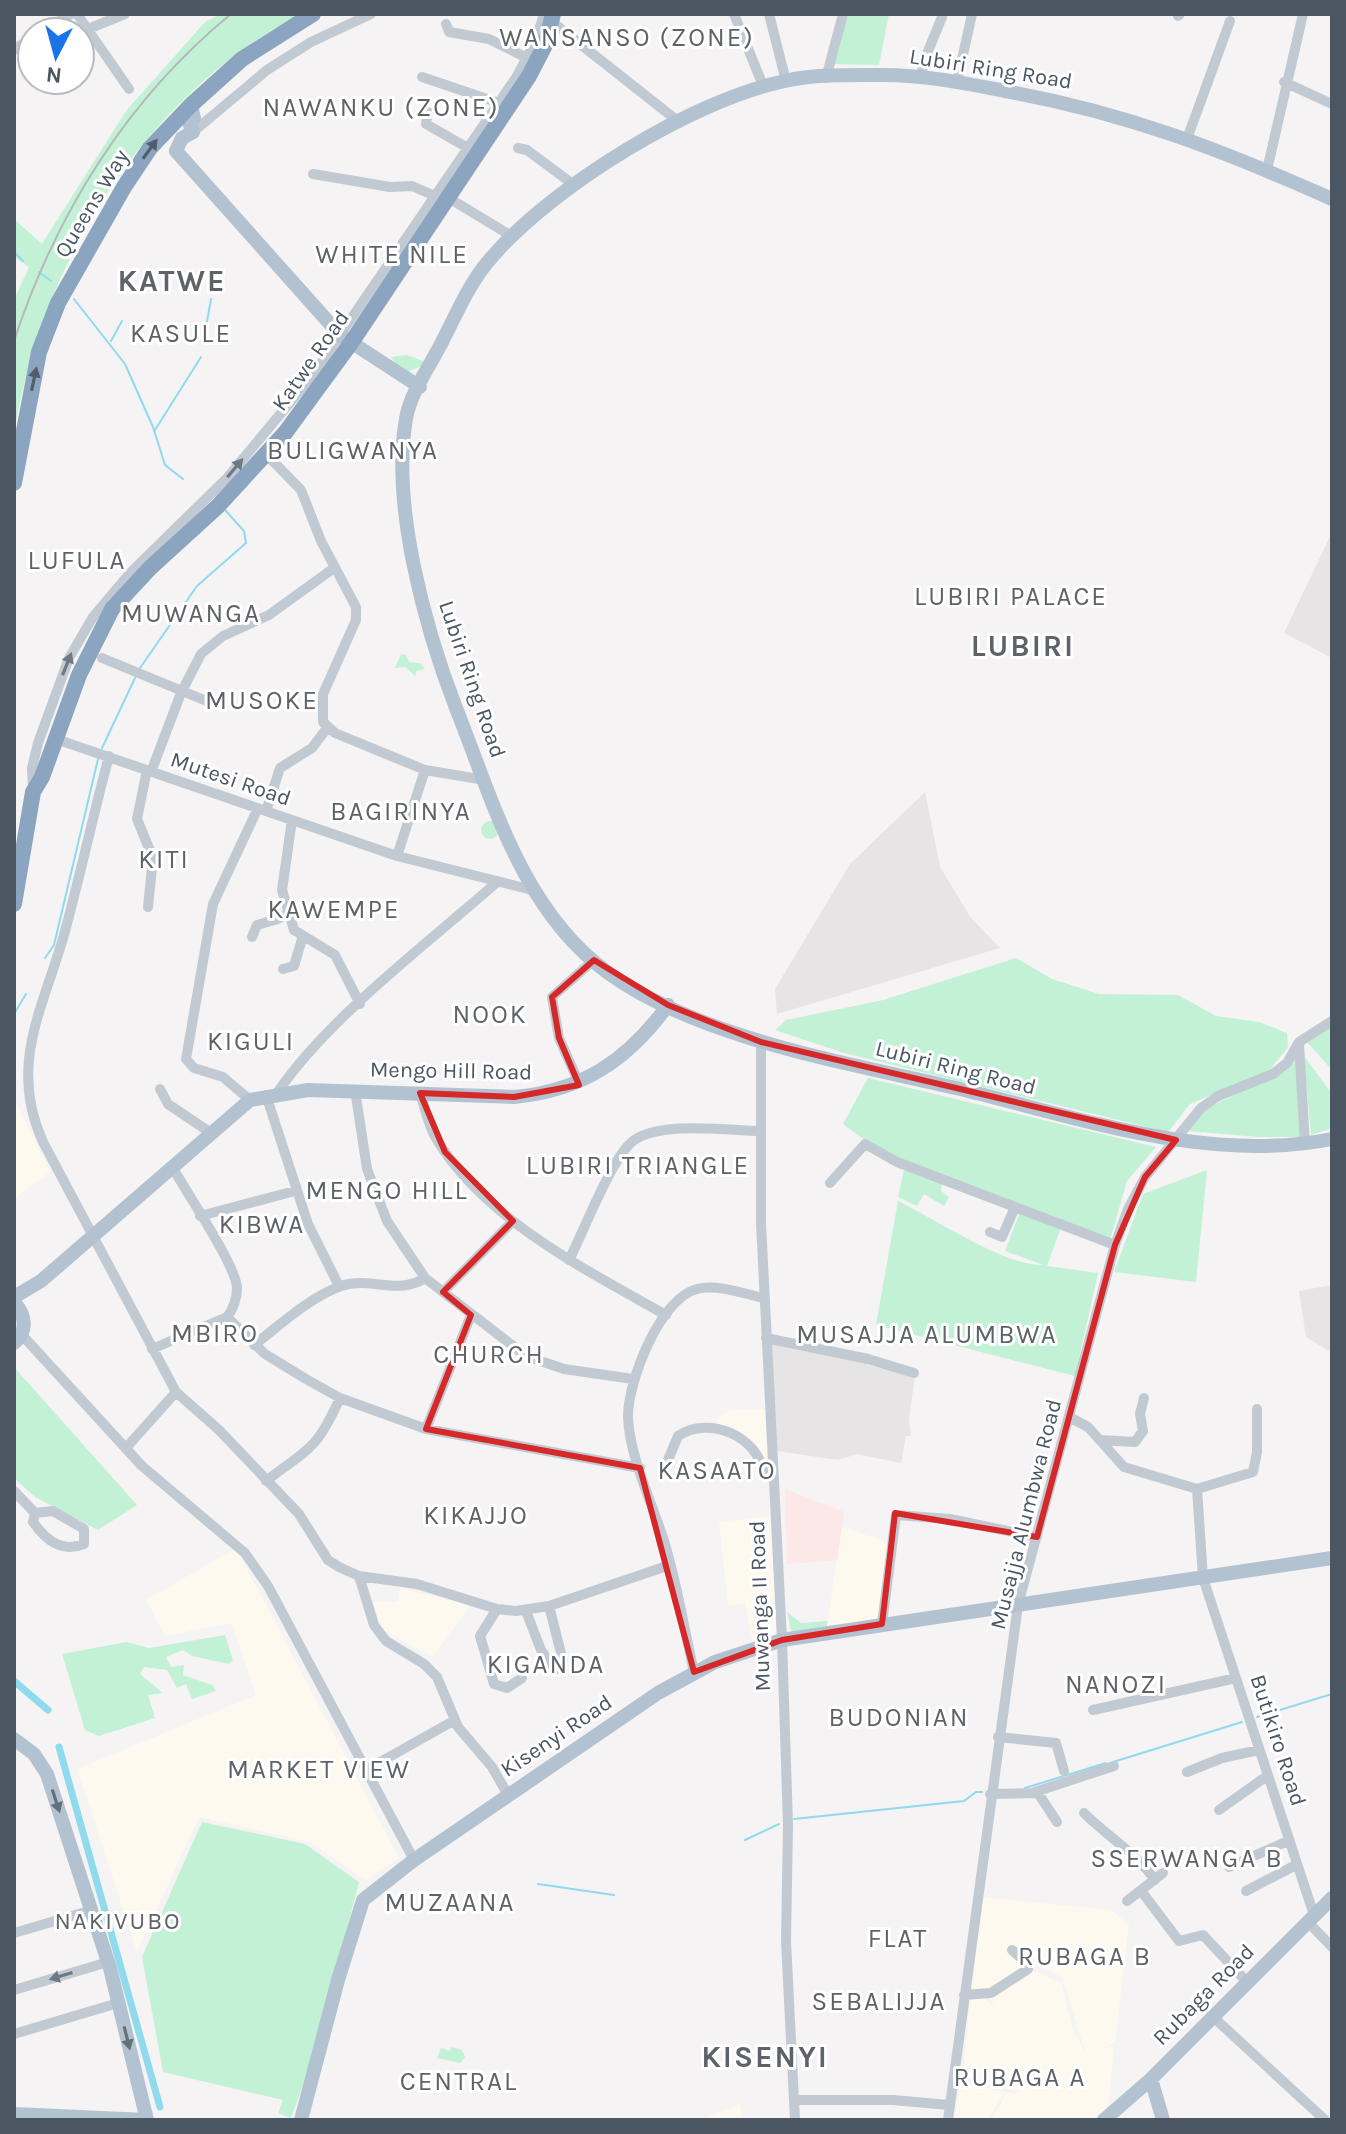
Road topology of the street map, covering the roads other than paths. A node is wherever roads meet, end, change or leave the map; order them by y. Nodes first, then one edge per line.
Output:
1 (125, 14) edge
2 (313, 14) edge
3 (371, 14) edge
4 (734, 14) edge
5 (769, 14) edge
6 (843, 14) edge
7 (972, 14) edge
8 (1303, 14) edge
9 (549, 16) edge
10 (942, 17) dead end
11 (1230, 21) dead end
12 (446, 24) dead end
13 (96, 26) edge
14 (96, 41) edge
15 (527, 58) junction
16 (923, 76) junction
17 (422, 77) dead end
18 (826, 78) junction
19 (786, 81) junction
20 (957, 82) junction
21 (1284, 82) junction
22 (764, 88) junction
23 (129, 89) dead end
24 (499, 103) junction
25 (1332, 104) edge
26 (191, 105) junction
27 (428, 112) dead end
28 (679, 122) junction
29 (193, 132) junction
30 (1187, 139) junction
31 (468, 148) junction
32 (518, 148) dead end
33 (1267, 170) junction
34 (313, 174) dead end
35 (574, 185) junction
36 (441, 196) junction
37 (1332, 199) edge
38 (513, 237) junction
39 (346, 339) junction
40 (318, 379) junction
41 (420, 387) junction
42 (266, 454) junction
43 (14, 483) edge
44 (205, 509) junction
45 (334, 568) junction
46 (102, 658) dead end
47 (181, 693) junction
48 (209, 702) dead end
49 (58, 710) junction
50 (327, 728) junction
51 (56, 739) junction
52 (109, 756) junction
53 (425, 770) junction
54 (149, 771) junction
55 (485, 780) junction
56 (36, 781) junction
57 (262, 810) junction
58 (292, 820) junction
59 (397, 856) junction
60 (496, 883) junction
61 (532, 890) junction
62 (14, 904) edge
63 (148, 907) dead end
64 (290, 912) junction
65 (252, 937) dead end
66 (302, 939) junction
67 (594, 960) junction
68 (283, 969) dead end
69 (360, 1004) junction
70 (668, 1005) junction
71 (1332, 1021) edge
72 (761, 1042) junction
73 (1299, 1042) junction
74 (579, 1083) junction
75 (160, 1089) dead end
76 (355, 1090) junction
77 (420, 1093) junction
78 (272, 1094) junction
79 (250, 1100) junction
80 (760, 1131) junction
81 (211, 1133) junction
82 (1179, 1136) junction
83 (1332, 1139) edge
84 (1305, 1144) junction
85 (173, 1168) junction
86 (830, 1183) dead end
87 (295, 1191) junction
88 (1015, 1207) junction
89 (200, 1216) junction
90 (513, 1221) junction
91 (990, 1232) dead end
92 (94, 1235) junction
93 (1115, 1245) junction
94 (569, 1260) junction
95 (425, 1278) junction
96 (339, 1286) junction
97 (29, 1288) junction
98 (443, 1292) junction
99 (763, 1298) junction
100 (14, 1300) edge
101 (471, 1315) junction
102 (666, 1315) junction
103 (227, 1317) junction
104 (20, 1333) edge
105 (766, 1338) junction
106 (254, 1345) junction
107 (152, 1349) junction
108 (914, 1373) dead end
109 (633, 1379) junction
110 (176, 1392) junction
111 (340, 1398) junction
112 (1144, 1398) dead end
113 (1257, 1409) dead end
114 (1071, 1418) junction
115 (426, 1429) junction
116 (1101, 1440) junction
117 (126, 1448) junction
118 (665, 1467) dead end
119 (640, 1468) junction
120 (773, 1473) junction
121 (266, 1481) junction
122 (1197, 1489) junction
123 (14, 1491) edge
124 (35, 1513) junction
125 (1037, 1537) junction
126 (1332, 1558) edge
127 (670, 1565) junction
128 (359, 1576) junction
129 (1203, 1578) junction
130 (1018, 1605) junction
131 (549, 1606) junction
132 (497, 1609) junction
133 (526, 1611) junction
134 (882, 1620) junction
135 (782, 1640) junction
136 (563, 1661) dead end
137 (555, 1670) dead end
138 (694, 1672) junction
139 (522, 1678) dead end
140 (1236, 1678) junction
141 (1093, 1710) dead end
142 (455, 1720) junction
143 (998, 1737) junction
144 (14, 1739) edge
145 (1259, 1750) junction
146 (1114, 1766) dead end
147 (366, 1770) junction
148 (1064, 1771) dead end
149 (1187, 1772) dead end
150 (1267, 1776) junction
151 (1035, 1792) junction
152 (990, 1794) junction
153 (508, 1795) junction
154 (1219, 1810) dead end
155 (1084, 1813) dead end
156 (1057, 1822) dead end
157 (1288, 1841) junction
158 (414, 1860) junction
159 (1296, 1865) junction
160 (1229, 1867) dead end
161 (1246, 1891) dead end
162 (1142, 1892) junction
163 (1332, 1898) edge
164 (1127, 1901) dead end
165 (92, 1910) junction
166 (1311, 1919) junction
167 (14, 1933) edge
168 (1332, 1947) edge
169 (1012, 1950) dead end
170 (108, 1962) junction
171 (1246, 1981) junction
172 (14, 1990) edge
173 (964, 1995) junction
174 (118, 2003) junction
175 (1211, 2015) junction
176 (14, 2034) edge
177 (1151, 2079) junction
178 (797, 2100) junction
179 (949, 2105) junction
180 (23, 2116) edge
181 (72, 2117) edge
182 (147, 2120) edge
183 (301, 2120) edge
184 (795, 2120) edge
185 (948, 2120) edge
186 (1104, 2120) edge
187 (1163, 2120) edge
188 (1325, 2120) edge

1 - 13 street
2 - 26 highway, Queens Way
3 - 29 street
4 - 22 street
5 - 19 street
6 - 18 street
7 - 20 street
8 - 21 street
9 - 15 street, Katwe Road
9 - 28 street
9 - 36 highway, Katwe Road
10 - 16 street
11 - 30 street
12 - 15 street
14 - 23 street
15 - 24 street, Katwe Road
16 - 18 main road, Lubiri Ring Road
16 - 20 main road, Lubiri Ring Road
17 - 24 street
18 - 19 main road, Lubiri Ring Road
19 - 22 main road, Lubiri Ring Road
20 - 30 main road, Lubiri Ring Road
21 - 25 street
21 - 33 street
22 - 28 main road, Lubiri Ring Road
24 - 31 street, Katwe Road
26 - 29 main road
43 -> 26 highway, Queens Way
27 - 31 street
28 - 35 main road, Lubiri Ring Road
29 - 39 main road
30 - 33 main road, Lubiri Ring Road
31 - 36 street, Katwe Road
32 - 35 street
33 - 37 main road, Lubiri Ring Road
34 - 36 street
35 - 38 main road, Lubiri Ring Road
36 - 38 street
36 - 39 highway, Katwe Road
38 - 41 main road, Lubiri Ring Road
39 - 40 highway, Katwe Road
39 - 41 main road
40 - 42 highway, Katwe Road
44 -> 40 street, Katwe Road
41 - 55 main road, Lubiri Ring Road
42 - 44 highway, Katwe Road
42 - 45 street
44 - 49 highway, Katwe Road
45 - 47 street
45 - 50 street
46 - 47 street
47 - 48 street
47 - 54 street
49 - 51 highway, Katwe Road
49 - 56 street, Katwe Road
50 - 53 street
50 - 57 street
51 - 52 street, Mutesi Road
51 - 56 highway, Katwe Road
52 - 54 street, Mutesi Road
52 - 92 street
53 - 55 street
53 - 59 street
54 - 57 street, Mutesi Road
54 - 63 street
55 - 61 main road, Lubiri Ring Road
56 - 62 highway, Katwe Road
57 - 58 street, Mutesi Road
57 - 79 street
58 - 59 street, Mutesi Road
58 - 64 street
59 - 60 street, Mutesi Road
60 - 61 street, Mutesi Road
60 - 69 street
61 - 67 main road, Lubiri Ring Road
64 - 65 street
64 - 66 street
66 - 68 street
66 - 69 street
67 - 70 main road, Lubiri Ring Road
67 - 74 street
69 - 78 street
70 - 72 main road, Lubiri Ring Road
70 - 74 main road, Mengo Hill Road
71 - 73 street, Musajja Alumbwa Road
72 - 80 street, Muwanga II Road
72 - 82 main road, Lubiri Ring Road
73 - 82 street, Musajja Alumbwa Road
73 - 84 street
74 - 77 main road, Mengo Hill Road
75 - 81 street
76 - 77 main road, Mengo Hill Road
76 - 78 main road, Mengo Hill Road
76 - 95 street
77 - 90 street
78 - 79 main road, Mengo Hill Road
78 - 87 street
79 - 81 main road, Mengo Hill Road
80 - 94 street
80 - 99 street, Muwanga II Road
81 - 85 main road, Mengo Hill Road
82 - 84 main road, Lubiri Ring Road
82 - 93 street, Musajja Alumbwa Road
83 - 84 main road, Lubiri Ring Road
85 - 89 street
85 - 92 main road, Mengo Hill Road
86 - 88 street
87 - 89 street
87 - 96 street
88 - 91 street
88 - 93 street
89 - 103 street
90 - 94 street
90 - 98 street
92 - 97 main road, Mengo Hill Road
92 - 107 street
93 - 114 street, Musajja Alumbwa Road
94 - 102 street
95 - 96 street
95 - 98 street
96 - 106 street
97 - 100 main road, Mengo Hill Road
97 - 104 main road
98 - 101 street
99 - 102 street
99 - 105 street, Muwanga II Road
100 - 104 main road
101 - 109 street
101 - 115 street
102 - 109 street
103 - 106 street
103 - 107 street
104 - 117 street
105 - 108 street
105 - 120 street, Muwanga II Road
106 - 111 street
107 - 110 street
109 - 119 street
110 - 117 street
110 - 121 street
111 - 115 street
111 - 121 street
112 - 116 street
113 - 122 street
114 - 116 street
114 - 125 street, Musajja Alumbwa Road
115 - 119 street
116 - 122 street
117 - 147 street
118 - 120 street
119 - 127 street
120 - 135 street, Muwanga II Road
121 - 128 street
122 - 129 street, Butikiro Road
123 - 124 street
124 - 124 street
125 - 130 street, Musajja Alumbwa Road
125 - 134 street
126 - 129 main road
127 - 131 street
127 - 138 street
128 - 132 street
128 - 142 street
129 - 130 main road
129 - 140 street, Butikiro Road
130 - 134 main road, Kisenyi Road
130 - 143 street, Musajja Alumbwa Road
131 - 133 street
131 - 136 street
132 - 133 street
132 - 139 street
133 - 137 street
134 - 135 main road, Kisenyi Road
135 - 138 main road, Kisenyi Road
135 - 178 street, Muwanga II Road
138 - 153 main road, Kisenyi Road
140 - 141 street
140 - 145 street, Butikiro Road
142 - 147 street
142 - 153 street
143 - 148 street
143 - 152 street, Musajja Alumbwa Road
144 -> 165 main road
145 - 149 street
145 - 150 street, Butikiro Road
146 - 151 street
147 - 158 street
150 - 154 street
150 - 157 street, Butikiro Road
151 - 152 street
151 - 156 street
152 - 173 street, Musajja Alumbwa Road
153 - 158 main road, Kisenyi Road
155 - 162 street
157 - 159 street, Butikiro Road
157 - 160 street
158 - 183 main road, Kisenyi Road
159 - 161 street
159 - 166 street, Butikiro Road
162 - 164 street
162 - 171 street
163 - 166 main road, Rubaga Road
165 - 167 street
165 - 170 main road
166 - 168 street, Butikiro Road
166 - 171 main road, Rubaga Road
169 - 173 street
170 -> 172 street
170 - 174 main road
171 - 175 main road, Rubaga Road
173 - 179 street, Musajja Alumbwa Road
174 - 176 street
174 -> 182 main road
175 - 177 main road, Rubaga Road
175 - 188 street
177 - 186 main road, Rubaga Road
177 - 187 main road
178 - 179 street
178 - 184 street, Muwanga II Road
179 - 185 street, Musajja Alumbwa Road
180 - 181 main road
181 - 182 main road

